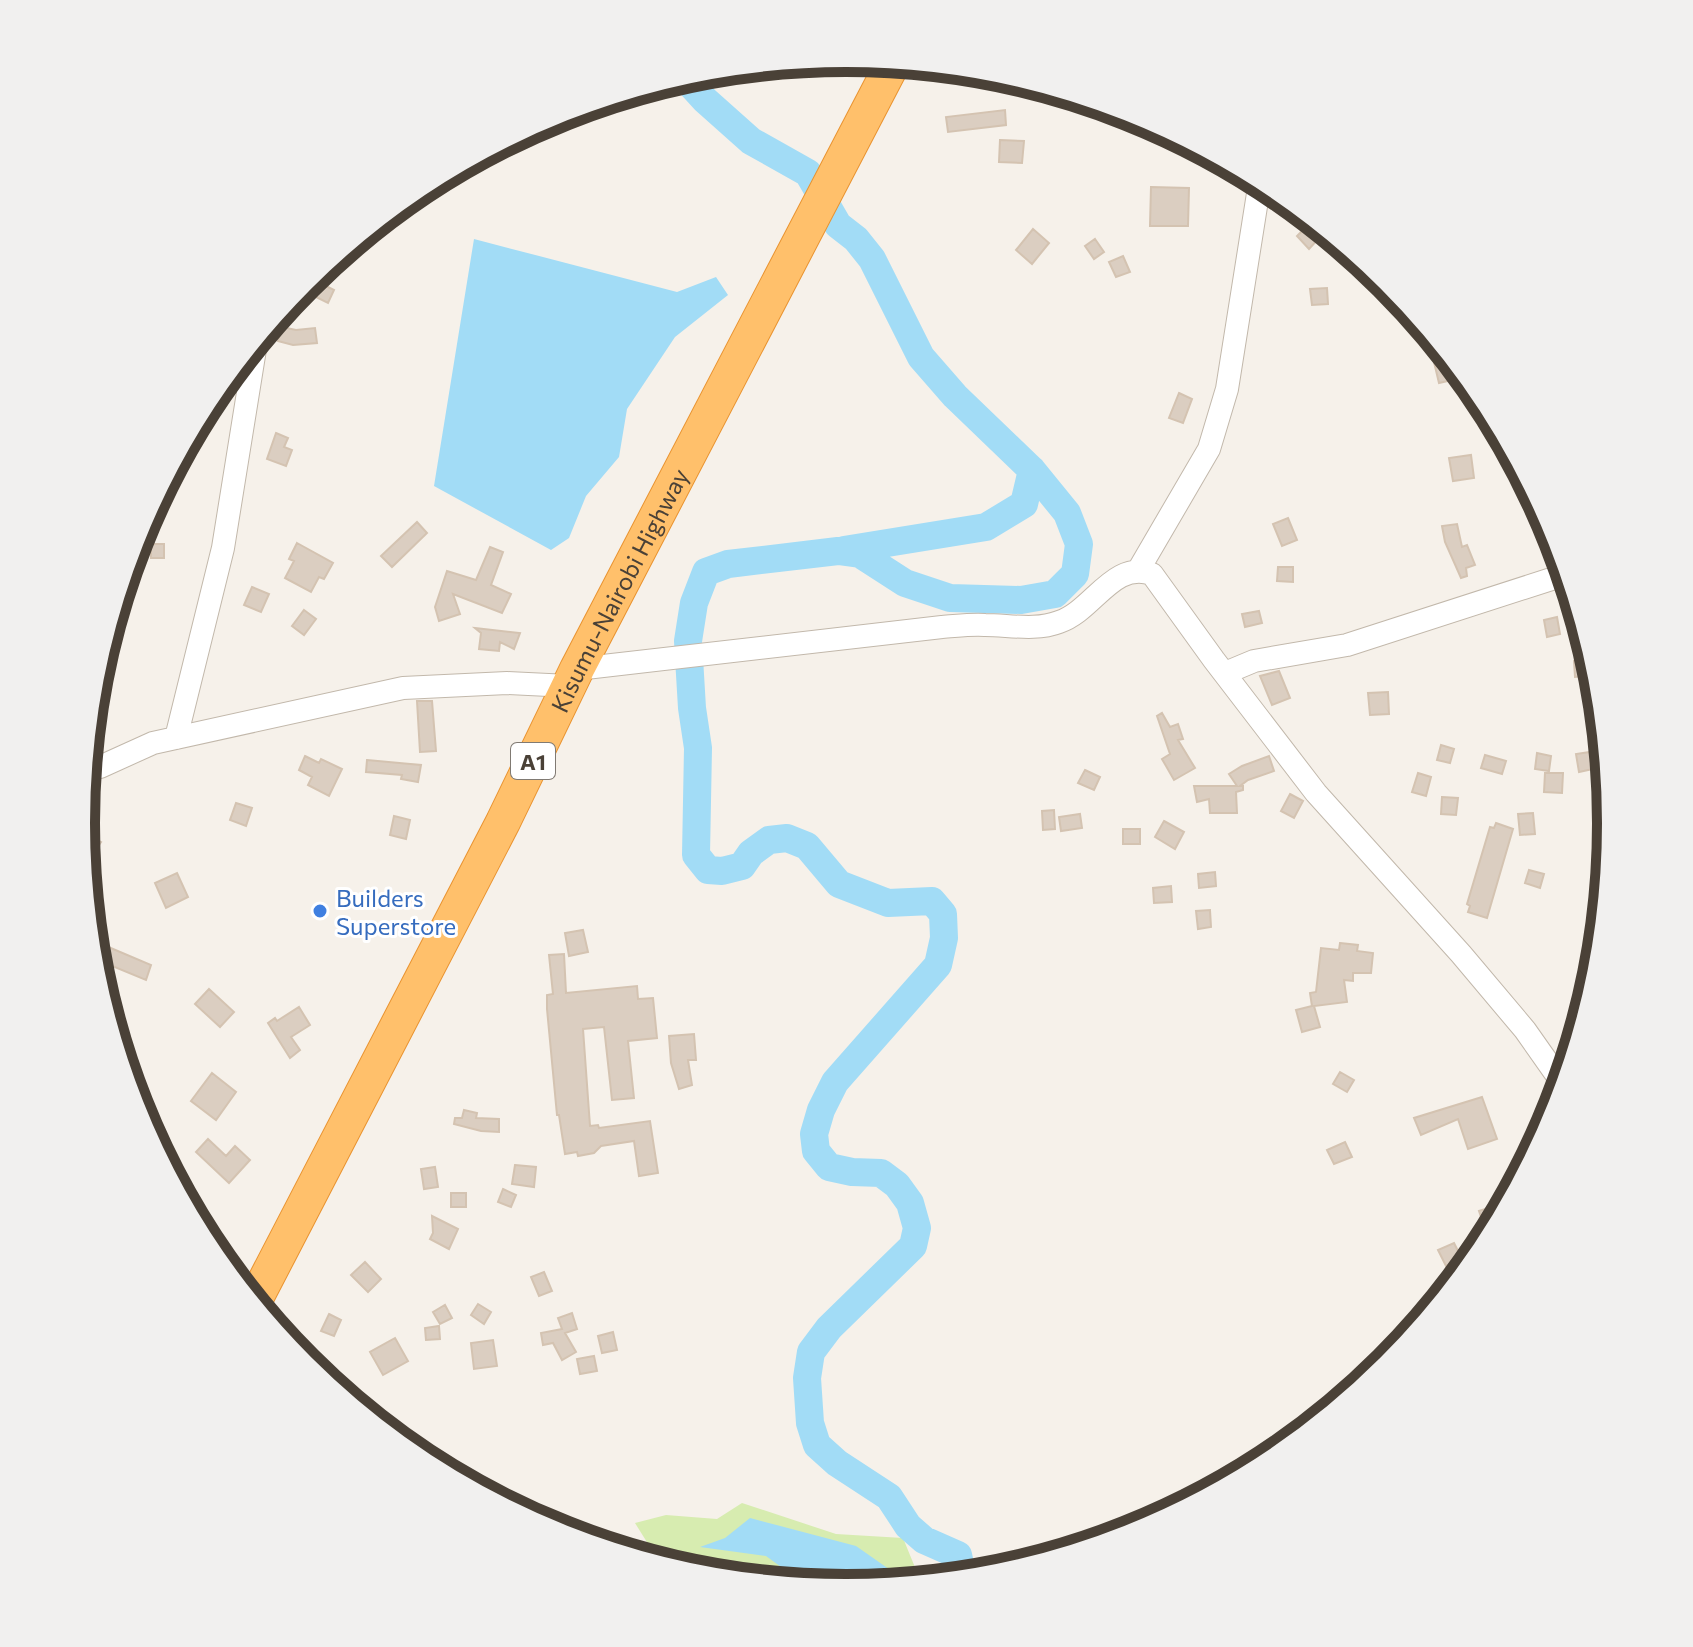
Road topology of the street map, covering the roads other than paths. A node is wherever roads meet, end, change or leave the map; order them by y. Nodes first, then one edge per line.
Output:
1 (887, 74) edge
2 (1258, 195) edge
3 (253, 362) edge
4 (1139, 569) junction
5 (1556, 577) edge
6 (1230, 671) dead end
7 (573, 677) junction
8 (176, 738) junction
9 (98, 767) edge
10 (1555, 1074) edge
11 (259, 1292) edge

1 - 7 highway, Kisumu-Nairobi Highway / A1
2 - 4 street
3 - 8 street
4 - 7 street
4 - 10 street
5 - 6 street
7 - 8 street
7 - 11 highway, Kisumu-Nairobi Highway / A1
8 - 9 street

